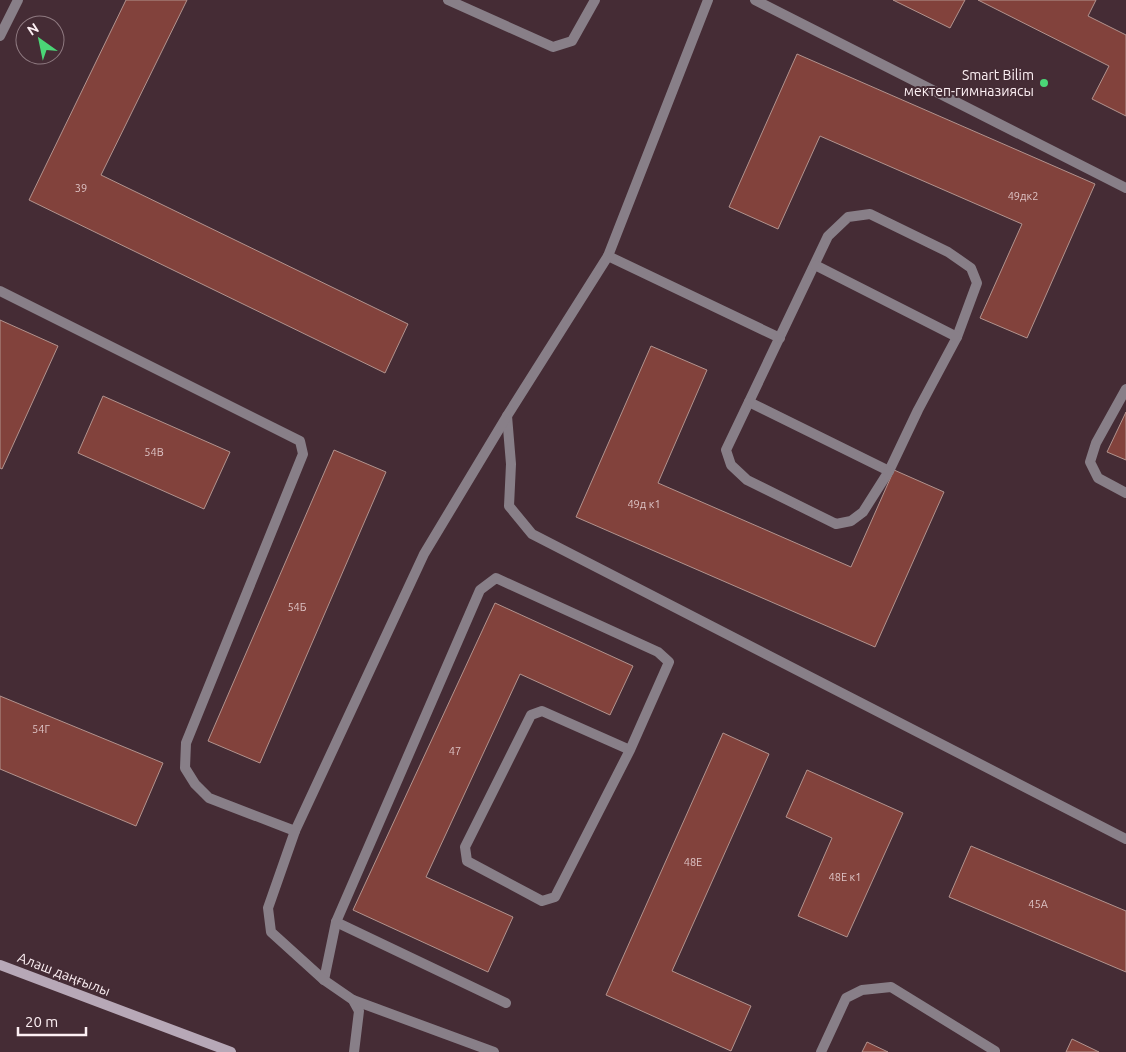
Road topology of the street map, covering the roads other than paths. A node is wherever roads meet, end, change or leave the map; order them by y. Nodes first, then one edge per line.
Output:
1 (18, 0) edge
2 (448, 0) edge
3 (595, 0) edge
4 (708, 0) edge
5 (756, 0) edge
6 (0, 36) edge
7 (1126, 188) edge
8 (608, 256) junction
9 (814, 265) junction
10 (0, 291) edge
11 (957, 337) junction
12 (780, 338) junction
13 (1126, 389) edge
14 (749, 402) junction
15 (507, 416) junction
16 (889, 471) junction
17 (1126, 493) edge
18 (630, 750) junction
19 (295, 831) junction
20 (1126, 839) edge
21 (336, 922) junction
22 (0, 965) edge
23 (324, 980) junction
24 (353, 1000) junction
25 (506, 1003) dead end
26 (995, 1051) edge
27 (231, 1052) edge
28 (354, 1052) edge
29 (494, 1052) edge
30 (821, 1052) edge

1 - 6 street
2 - 3 street
4 - 8 street
5 - 7 street
8 - 12 street
8 - 15 street
9 - 11 street
9 - 11 street
9 - 12 street
10 - 19 street
11 - 16 street
12 - 14 street
13 - 17 street
14 - 16 street
14 - 16 street
15 - 19 street
15 - 20 street
18 - 18 street
18 - 21 street
19 - 23 street
21 - 23 street
21 - 25 street
22 - 27 main road, Алаш даңғылы
23 - 24 street
24 - 28 street
24 - 29 street
26 - 30 street

